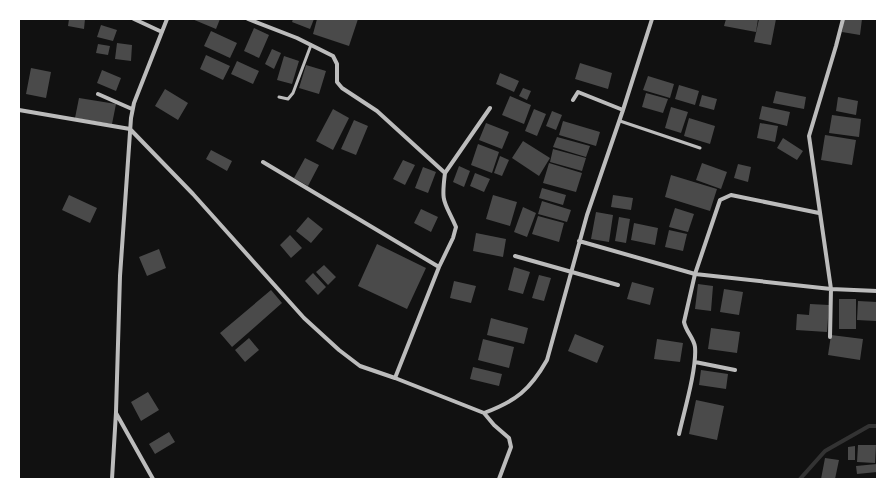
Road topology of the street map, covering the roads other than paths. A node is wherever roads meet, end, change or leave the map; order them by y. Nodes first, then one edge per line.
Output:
1 (134, 19) edge
2 (167, 19) edge
3 (248, 19) edge
4 (652, 19) edge
5 (843, 19) edge
6 (162, 32) junction
7 (311, 45) junction
8 (98, 94) dead end
9 (279, 97) dead end
10 (573, 100) dead end
11 (490, 108) dead end
12 (132, 109) junction
13 (19, 110) edge
14 (623, 110) junction
15 (620, 121) junction
16 (130, 129) junction
17 (700, 148) dead end
18 (263, 162) dead end
19 (445, 173) junction
20 (819, 213) junction
21 (579, 241) junction
22 (515, 256) dead end
23 (439, 267) junction
24 (570, 271) junction
25 (695, 274) junction
26 (618, 285) dead end
27 (831, 289) junction
28 (877, 291) edge
29 (830, 337) dead end
30 (695, 362) junction
31 (735, 370) dead end
32 (395, 378) junction
33 (116, 412) junction
34 (484, 413) junction
35 (679, 434) dead end
36 (112, 479) edge
37 (153, 479) edge
38 (500, 479) edge

1 - 6 street
2 - 6 street
3 - 7 street
4 - 14 street
5 - 20 street
6 - 12 street
7 - 9 lane
7 - 19 street
8 - 12 street
10 - 14 street
11 - 19 street
12 - 16 street
13 - 16 street
14 - 15 street
15 - 17 lane
15 - 21 street
16 - 32 street
16 - 33 street
18 - 23 street
19 - 23 street
20 - 25 street
20 - 27 street
21 - 24 street
21 - 25 street
22 - 24 street
23 - 32 street
24 - 26 street
24 - 34 street
25 - 27 street
25 - 30 street
27 - 28 street
27 - 29 street
30 - 31 street
30 - 35 street
32 - 34 street
33 - 36 street
33 - 37 street
34 - 38 street

